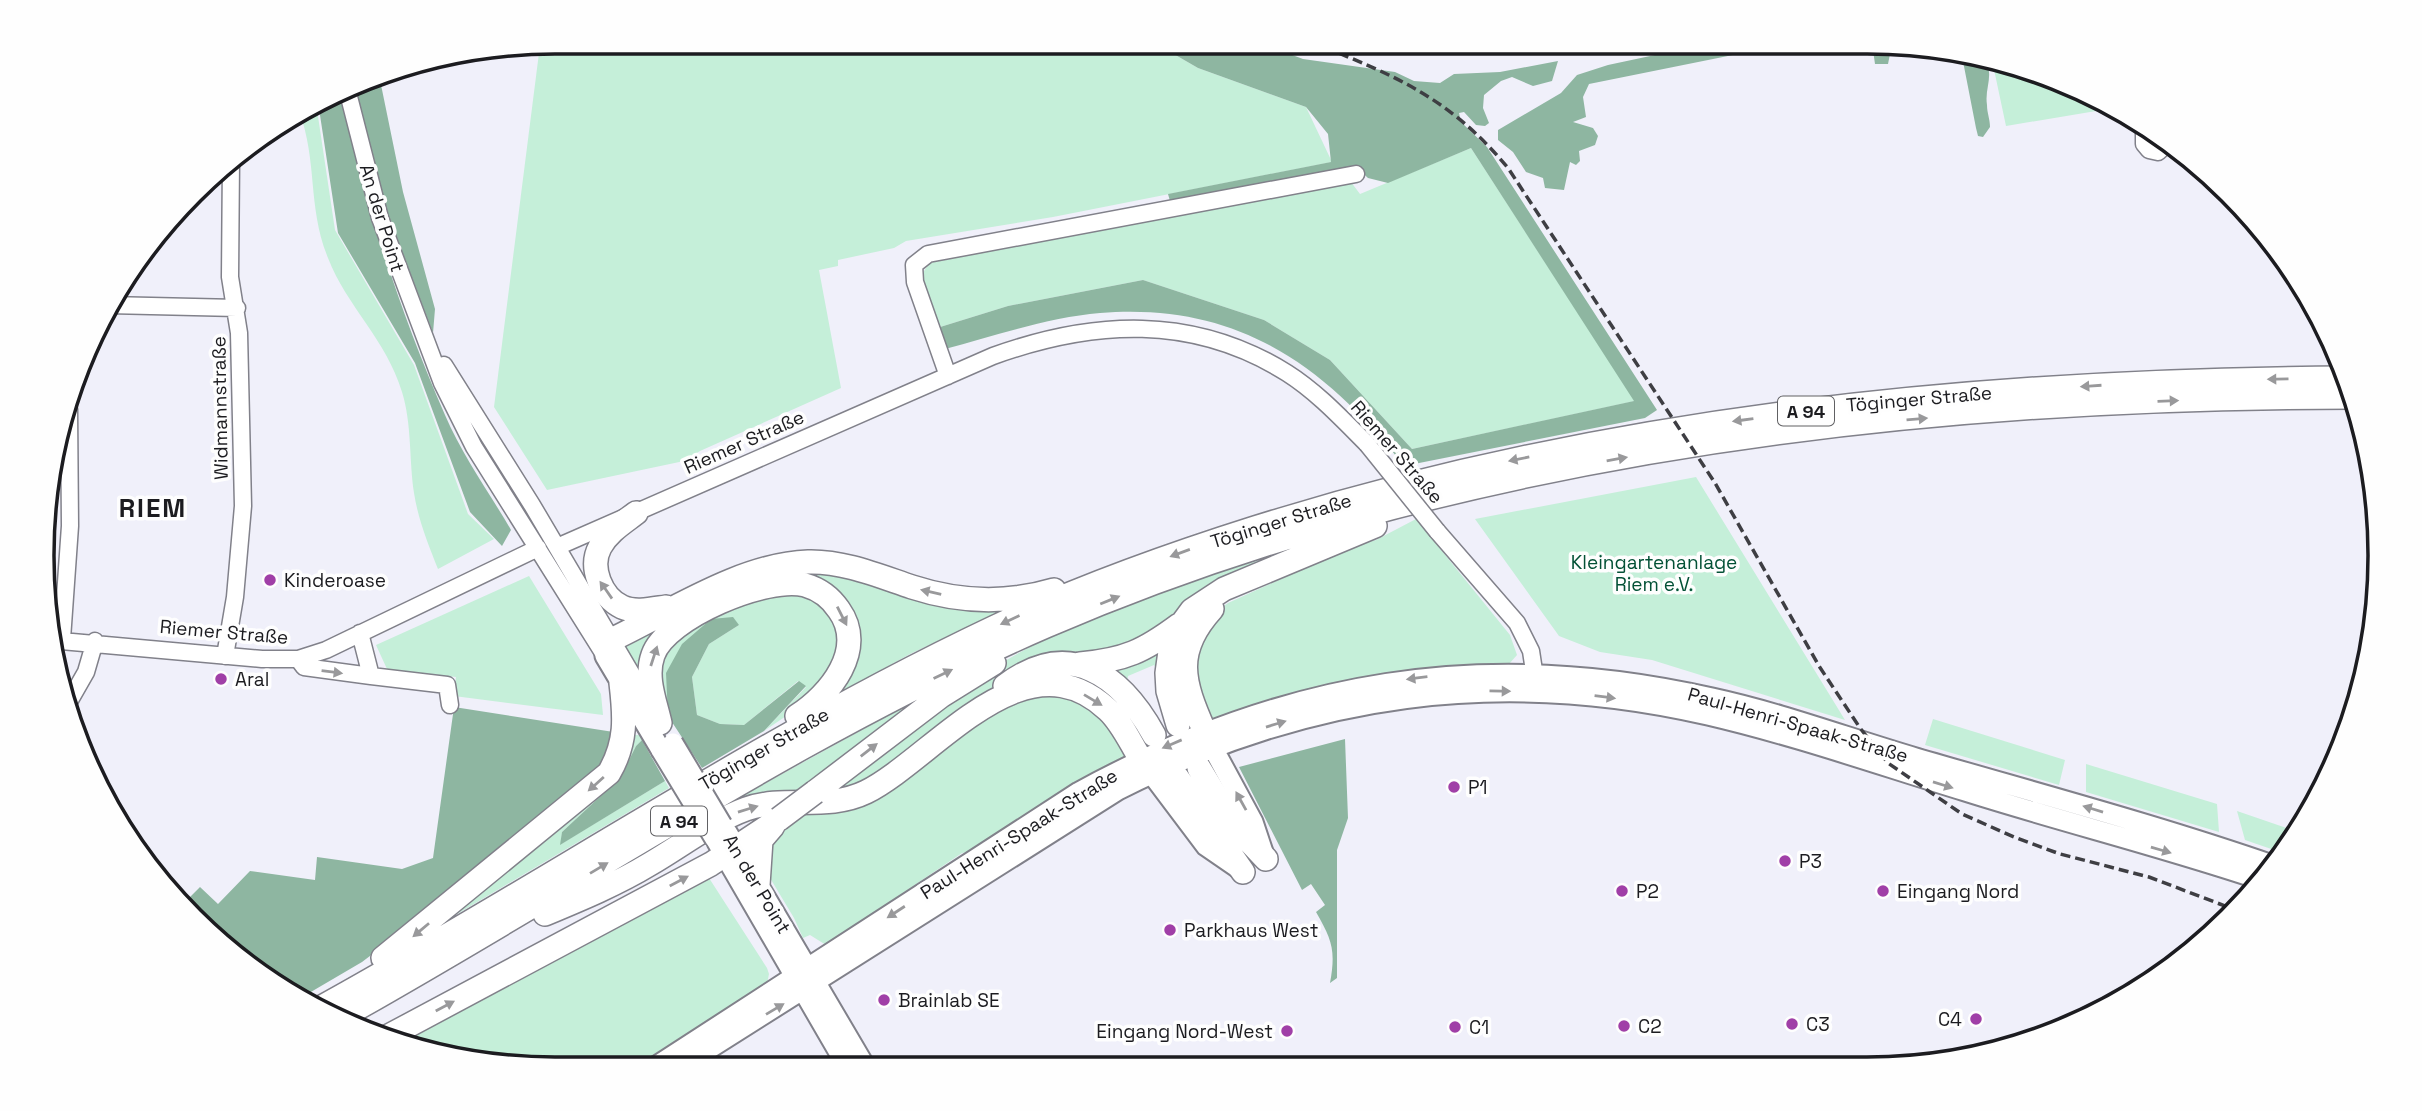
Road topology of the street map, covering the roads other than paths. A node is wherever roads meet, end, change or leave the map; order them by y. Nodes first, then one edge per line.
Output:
1 (349, 99) edge
2 (2144, 138) edge
3 (2160, 150) edge
4 (231, 174) edge
5 (1356, 174) dead end
6 (121, 305) edge
7 (237, 308) junction
8 (428, 344) junction
9 (948, 376) junction
10 (2335, 378) edge
11 (455, 383) junction
12 (2342, 397) edge
13 (69, 434) edge
14 (1454, 492) junction
15 (636, 513) junction
16 (538, 548) junction
17 (556, 552) junction
18 (1118, 576) junction
19 (565, 578) junction
20 (1244, 580) junction
21 (689, 602) junction
22 (59, 618) edge
23 (1047, 625) junction
24 (1179, 625) junction
25 (360, 634) junction
26 (62, 639) edge
27 (95, 641) junction
28 (608, 648) junction
29 (225, 656) junction
30 (298, 659) junction
31 (1072, 664) junction
32 (371, 676) junction
33 (1536, 682) junction
34 (621, 683) junction
35 (74, 693) edge
36 (450, 705) dead end
37 (975, 710) junction
38 (660, 723) junction
39 (1178, 725) dead end
40 (1154, 735) dead end
41 (1208, 738) junction
42 (667, 746) junction
43 (751, 755) junction
44 (1145, 766) junction
45 (1199, 768) dead end
46 (1177, 777) dead end
47 (1118, 790) junction
48 (1171, 800) junction
49 (779, 819) junction
50 (1027, 837) junction
51 (725, 843) junction
52 (1266, 859) joint
53 (2263, 862) edge
54 (1243, 872) joint
55 (2251, 877) edge
56 (758, 884) junction
57 (477, 942) junction
58 (806, 981) junction
59 (319, 997) edge
60 (330, 1003) edge
61 (350, 1012) edge
62 (397, 1031) edge
63 (673, 1057) edge
64 (695, 1057) edge
65 (843, 1057) edge
66 (858, 1057) edge

1 - 8 street, An der Point
2 - 3 street
4 - 7 street, Widmannstraße
5 - 9 street
6 - 7 street
7 - 29 street, Widmannstraße
8 - 11 street, An der Point
8 - 16 street, An der Point
9 - 15 street, Riemer Straße
9 - 33 street, Riemer Straße, bridge
10 -> 18 highway, Töginger Straße / A 94
11 - 16 street, An der Point
11 - 17 street, An der Point
14 -> 12 highway, Töginger Straße / A 94
13 - 22 street
14 - 20 highway
23 -> 14 highway, Töginger Straße / A 94
15 - 17 street, Riemer Straße
21 -> 15 highway
16 - 17 street
16 - 19 street, An der Point
16 - 25 street, Riemer Straße
17 - 19 street, An der Point
18 -> 21 highway
18 -> 43 highway, Töginger Straße / A 94
19 - 28 street, An der Point
20 - 24 highway
20 - 41 highway
21 - 28 highway
49 -> 23 highway, bridge
57 -> 23 highway, Töginger Straße / A 94
24 - 31 highway
24 - 39 highway
25 - 30 street, Riemer Straße
25 - 32 street
26 - 27 street, Riemer Straße
27 - 29 street, Riemer Straße
27 - 35 street
28 - 34 main road, An der Point
28 - 38 street, An der Point
29 - 30 street, Riemer Straße
30 -> 32 street
31 - 37 highway
31 - 40 highway
32 - 36 street
33 - 41 main road, Paul-Henri-Spaak-Straße
53 -> 33 main road, Paul-Henri-Spaak-Straße
33 -> 55 main road, Paul-Henri-Spaak-Straße
34 - 42 main road, An der Point
34 -> 59 highway
37 -> 44 highway
57 -> 37 highway
38 - 42 main road, An der Point
38 -> 43 highway
41 - 44 main road, Paul-Henri-Spaak-Straße
52 -> 41 main road
42 - 51 main road, An der Point, bridge
43 - 60 highway, Töginger Straße / A 94
44 - 47 main road, Paul-Henri-Spaak-Straße
44 - 48 main road
44 - 50 main road, Paul-Henri-Spaak-Straße
45 - 52 highway
46 - 54 highway
47 - 48 main road
47 - 50 main road, Paul-Henri-Spaak-Straße
48 - 54 main road
49 - 51 highway
49 - 56 highway
50 - 58 main road, Paul-Henri-Spaak-Straße
51 - 56 main road, An der Point
51 - 58 main road, An der Point
62 -> 51 highway
56 - 58 main road, An der Point
57 - 61 highway, Töginger Straße / A 94
58 - 63 main road
64 -> 58 main road
58 - 65 main road
58 - 66 main road

